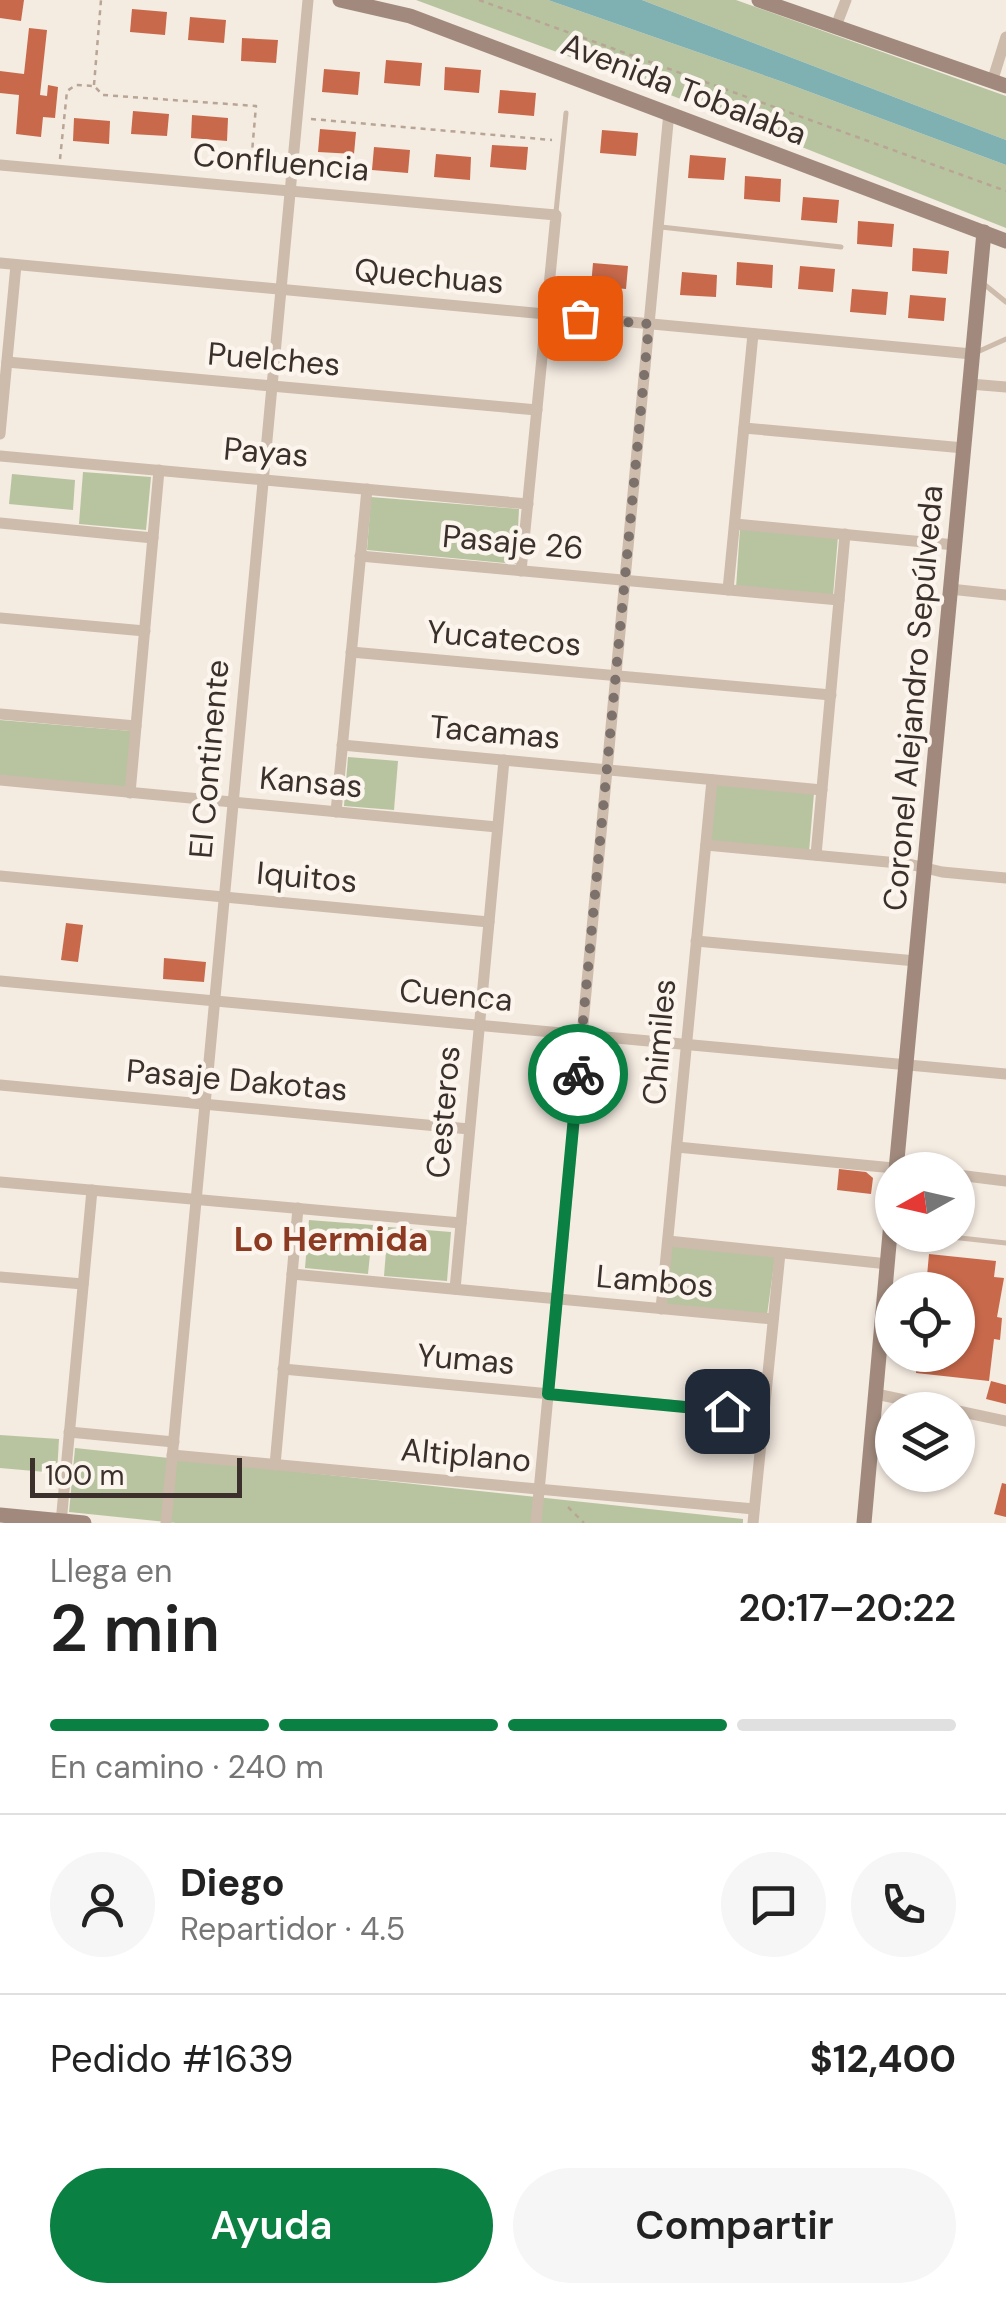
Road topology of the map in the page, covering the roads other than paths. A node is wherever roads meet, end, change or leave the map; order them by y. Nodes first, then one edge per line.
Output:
1 (308, 0) edge
2 (340, 0) edge
3 (759, 0) edge
4 (846, 0) edge
5 (836, 26) junction
6 (1006, 37) edge
7 (999, 84) edge
8 (668, 112) junction
9 (566, 114) dead end
10 (0, 165) edge
11 (290, 191) junction
12 (556, 215) junction
13 (658, 227) junction
14 (984, 232) junction
15 (1006, 241) edge
16 (841, 247) dead end
17 (0, 263) edge
18 (16, 265) junction
19 (979, 280) junction
20 (280, 289) junction
21 (1006, 302) edge
22 (546, 314) junction
23 (649, 324) junction
24 (753, 334) junction
25 (1006, 339) edge
26 (972, 354) junction
27 (7, 362) junction
28 (970, 384) junction
29 (272, 386) junction
30 (1006, 387) edge
31 (537, 410) junction
32 (744, 428) junction
33 (0, 434) edge
34 (964, 448) junction
35 (0, 456) edge
36 (160, 470) junction
37 (263, 480) junction
38 (367, 489) junction
39 (528, 504) junction
40 (0, 523) edge
41 (735, 524) junction
42 (845, 534) junction
43 (154, 538) junction
44 (954, 545) junction
45 (360, 556) junction
46 (521, 571) junction
47 (624, 580) junction
48 (950, 589) junction
49 (728, 590) junction
50 (1006, 595) edge
51 (839, 600) junction
52 (0, 618) edge
53 (145, 632) junction
54 (351, 652) junction
55 (616, 676) junction
56 (831, 695) junction
57 (0, 714) edge
58 (136, 726) junction
59 (342, 745) junction
60 (504, 760) junction
61 (607, 770) junction
62 (0, 780) edge
63 (712, 780) junction
64 (822, 790) junction
65 (130, 792) junction
66 (233, 802) junction
67 (336, 812) junction
68 (498, 827) junction
69 (706, 845) junction
70 (816, 855) junction
71 (924, 867) junction
72 (0, 876) edge
73 (1006, 878) edge
74 (224, 897) junction
75 (489, 922) junction
76 (696, 941) junction
77 (916, 960) junction
78 (0, 981) edge
79 (214, 1000) junction
80 (479, 1025) junction
81 (582, 1034) junction
82 (687, 1044) junction
83 (906, 1064) junction
84 (1006, 1074) edge
85 (0, 1085) edge
86 (205, 1104) junction
87 (470, 1128) junction
88 (677, 1148) junction
89 (898, 1152) edge
90 (875, 1167) edge
91 (975, 1177) edge
92 (1006, 1180) edge
93 (0, 1182) edge
94 (92, 1190) junction
95 (196, 1199) junction
96 (298, 1208) junction
97 (461, 1223) junction
98 (975, 1240) edge
99 (668, 1241) junction
100 (1006, 1243) edge
101 (889, 1252) edge
102 (780, 1253) junction
103 (888, 1264) junction
104 (292, 1274) junction
105 (0, 1277) edge
106 (83, 1284) junction
107 (455, 1289) junction
108 (557, 1299) junction
109 (661, 1309) junction
110 (773, 1319) junction
111 (284, 1369) junction
112 (876, 1392) edge
113 (548, 1394) junction
114 (875, 1405) edge
115 (763, 1414) junction
116 (975, 1414) edge
117 (1006, 1421) edge
118 (70, 1432) junction
119 (173, 1449) junction
120 (275, 1465) junction
121 (540, 1489) junction
122 (0, 1516) edge
123 (754, 1516) edge
124 (61, 1522) edge
125 (84, 1523) edge
126 (166, 1523) edge
127 (536, 1523) edge
128 (864, 1523) edge

1 - 11 street, El Continente
2 - 8 street, Avenida Tobalaba
3 - 5 street
4 - 5 street
5 - 7 street
6 - 7 street
8 - 13 street
8 - 14 street, Avenida Tobalaba
9 - 12 lane
10 - 11 street, Confluencia
11 - 12 street, Confluencia
11 - 20 street, El Continente
12 - 22 street
13 - 16 lane
13 - 23 street
14 - 15 street, Avenida Tobalaba
14 - 19 street, Coronel Alejandro Sepúlveda
17 - 18 street, Quechuas
18 - 20 street, Quechuas
18 - 27 street
19 - 21 lane
19 - 26 street, Coronel Alejandro Sepúlveda
20 - 22 street, Quechuas
20 - 29 street, El Continente
22 - 23 street, Quechuas
22 - 31 street
23 - 24 street, Quechuas
23 - 47 street
24 - 26 street, Quechuas
24 - 32 street
25 - 26 lane
26 - 28 street, Coronel Alejandro Sepúlveda
27 - 29 street, Puelches
27 - 33 street
28 - 30 street
28 - 34 street, Coronel Alejandro Sepúlveda
29 - 31 street, Puelches
29 - 37 street, El Continente
31 - 39 street
32 - 34 street
32 - 41 street
34 - 44 street, Coronel Alejandro Sepúlveda
35 - 36 street, Payas
36 - 37 street, Payas
36 - 43 street
37 - 38 street, Payas
37 - 66 street, El Continente
38 - 39 street, Payas
38 - 45 street
39 - 46 street
40 - 43 street
41 - 42 street
41 - 49 street
42 - 44 street
42 - 51 street
43 - 53 street
44 - 48 street, Coronel Alejandro Sepúlveda
45 - 46 street, Pasaje 26
45 - 54 street
46 - 47 street, Pasaje 26
47 - 49 street, Pasaje 26
47 - 55 street
48 - 50 street
48 - 71 street, Coronel Alejandro Sepúlveda
49 - 51 street, Pasaje 26
51 - 56 street
52 - 53 street
53 - 58 street
54 - 55 street, Yucatecos
54 - 59 street
55 - 56 street, Yucatecos
55 - 61 street
56 - 64 street
57 - 58 street
58 - 65 street
59 - 60 street, Tacamas
59 - 67 street
60 - 61 street, Tacamas
60 - 68 street, Cesteros
61 - 63 street, Tacamas
61 - 81 street
62 - 65 street, Kansas
63 - 64 street, Tacamas
63 - 69 street, Chimiles
64 - 70 street
65 - 66 street, Kansas
66 - 67 street, Kansas
66 - 74 street, El Continente
67 - 68 street, Kansas
68 - 75 street, Cesteros
69 - 70 street
69 - 76 street, Chimiles
70 - 71 street
71 - 73 street
71 - 77 street, Coronel Alejandro Sepúlveda
72 - 74 street, Iquitos
74 - 75 street, Iquitos
74 - 79 street, El Continente
75 - 80 street, Cesteros
76 - 77 street
76 - 82 street, Chimiles
77 - 83 street, Coronel Alejandro Sepúlveda
78 - 79 street, Cuenca
79 - 80 street, Cuenca
79 - 86 street, El Continente
80 - 81 street, Cuenca
80 - 87 street, Cesteros
81 - 82 street, Cuenca
81 - 108 street
82 - 83 street, Cuenca
82 - 88 street, Chimiles
83 - 84 street, Cuenca
83 - 89 street, Coronel Alejandro Sepúlveda
85 - 86 street, Pasaje Dakotas
86 - 87 street, Pasaje Dakotas
86 - 95 street, El Continente
87 - 97 street, Cesteros
88 - 90 street
88 - 99 street, Chimiles
91 - 92 street
93 - 94 street
94 - 95 street
94 - 106 street
95 - 96 street
95 - 119 street, El Continente
96 - 97 street
96 - 104 street
97 - 107 street, Cesteros
98 - 100 lane
99 - 102 street
99 - 109 street, Chimiles
101 - 103 street
102 - 103 street
102 - 110 street
103 - 112 street
104 - 107 street, Lambos
104 - 111 street
105 - 106 street
106 - 118 street
107 - 108 street, Lambos
108 - 109 street, Lambos
108 - 113 street
109 - 110 street, Lambos
110 - 115 street
111 - 113 street, Yumas
111 - 120 street
113 - 115 street, Yumas
113 - 121 street
114 - 128 street
115 - 123 street
116 - 117 street
118 - 119 street, Altiplano
118 - 124 street
119 - 120 street, Altiplano
119 - 126 street, El Continente
120 - 121 street, Altiplano
121 - 123 street, Altiplano
121 - 127 street
122 - 124 street
124 - 125 street

